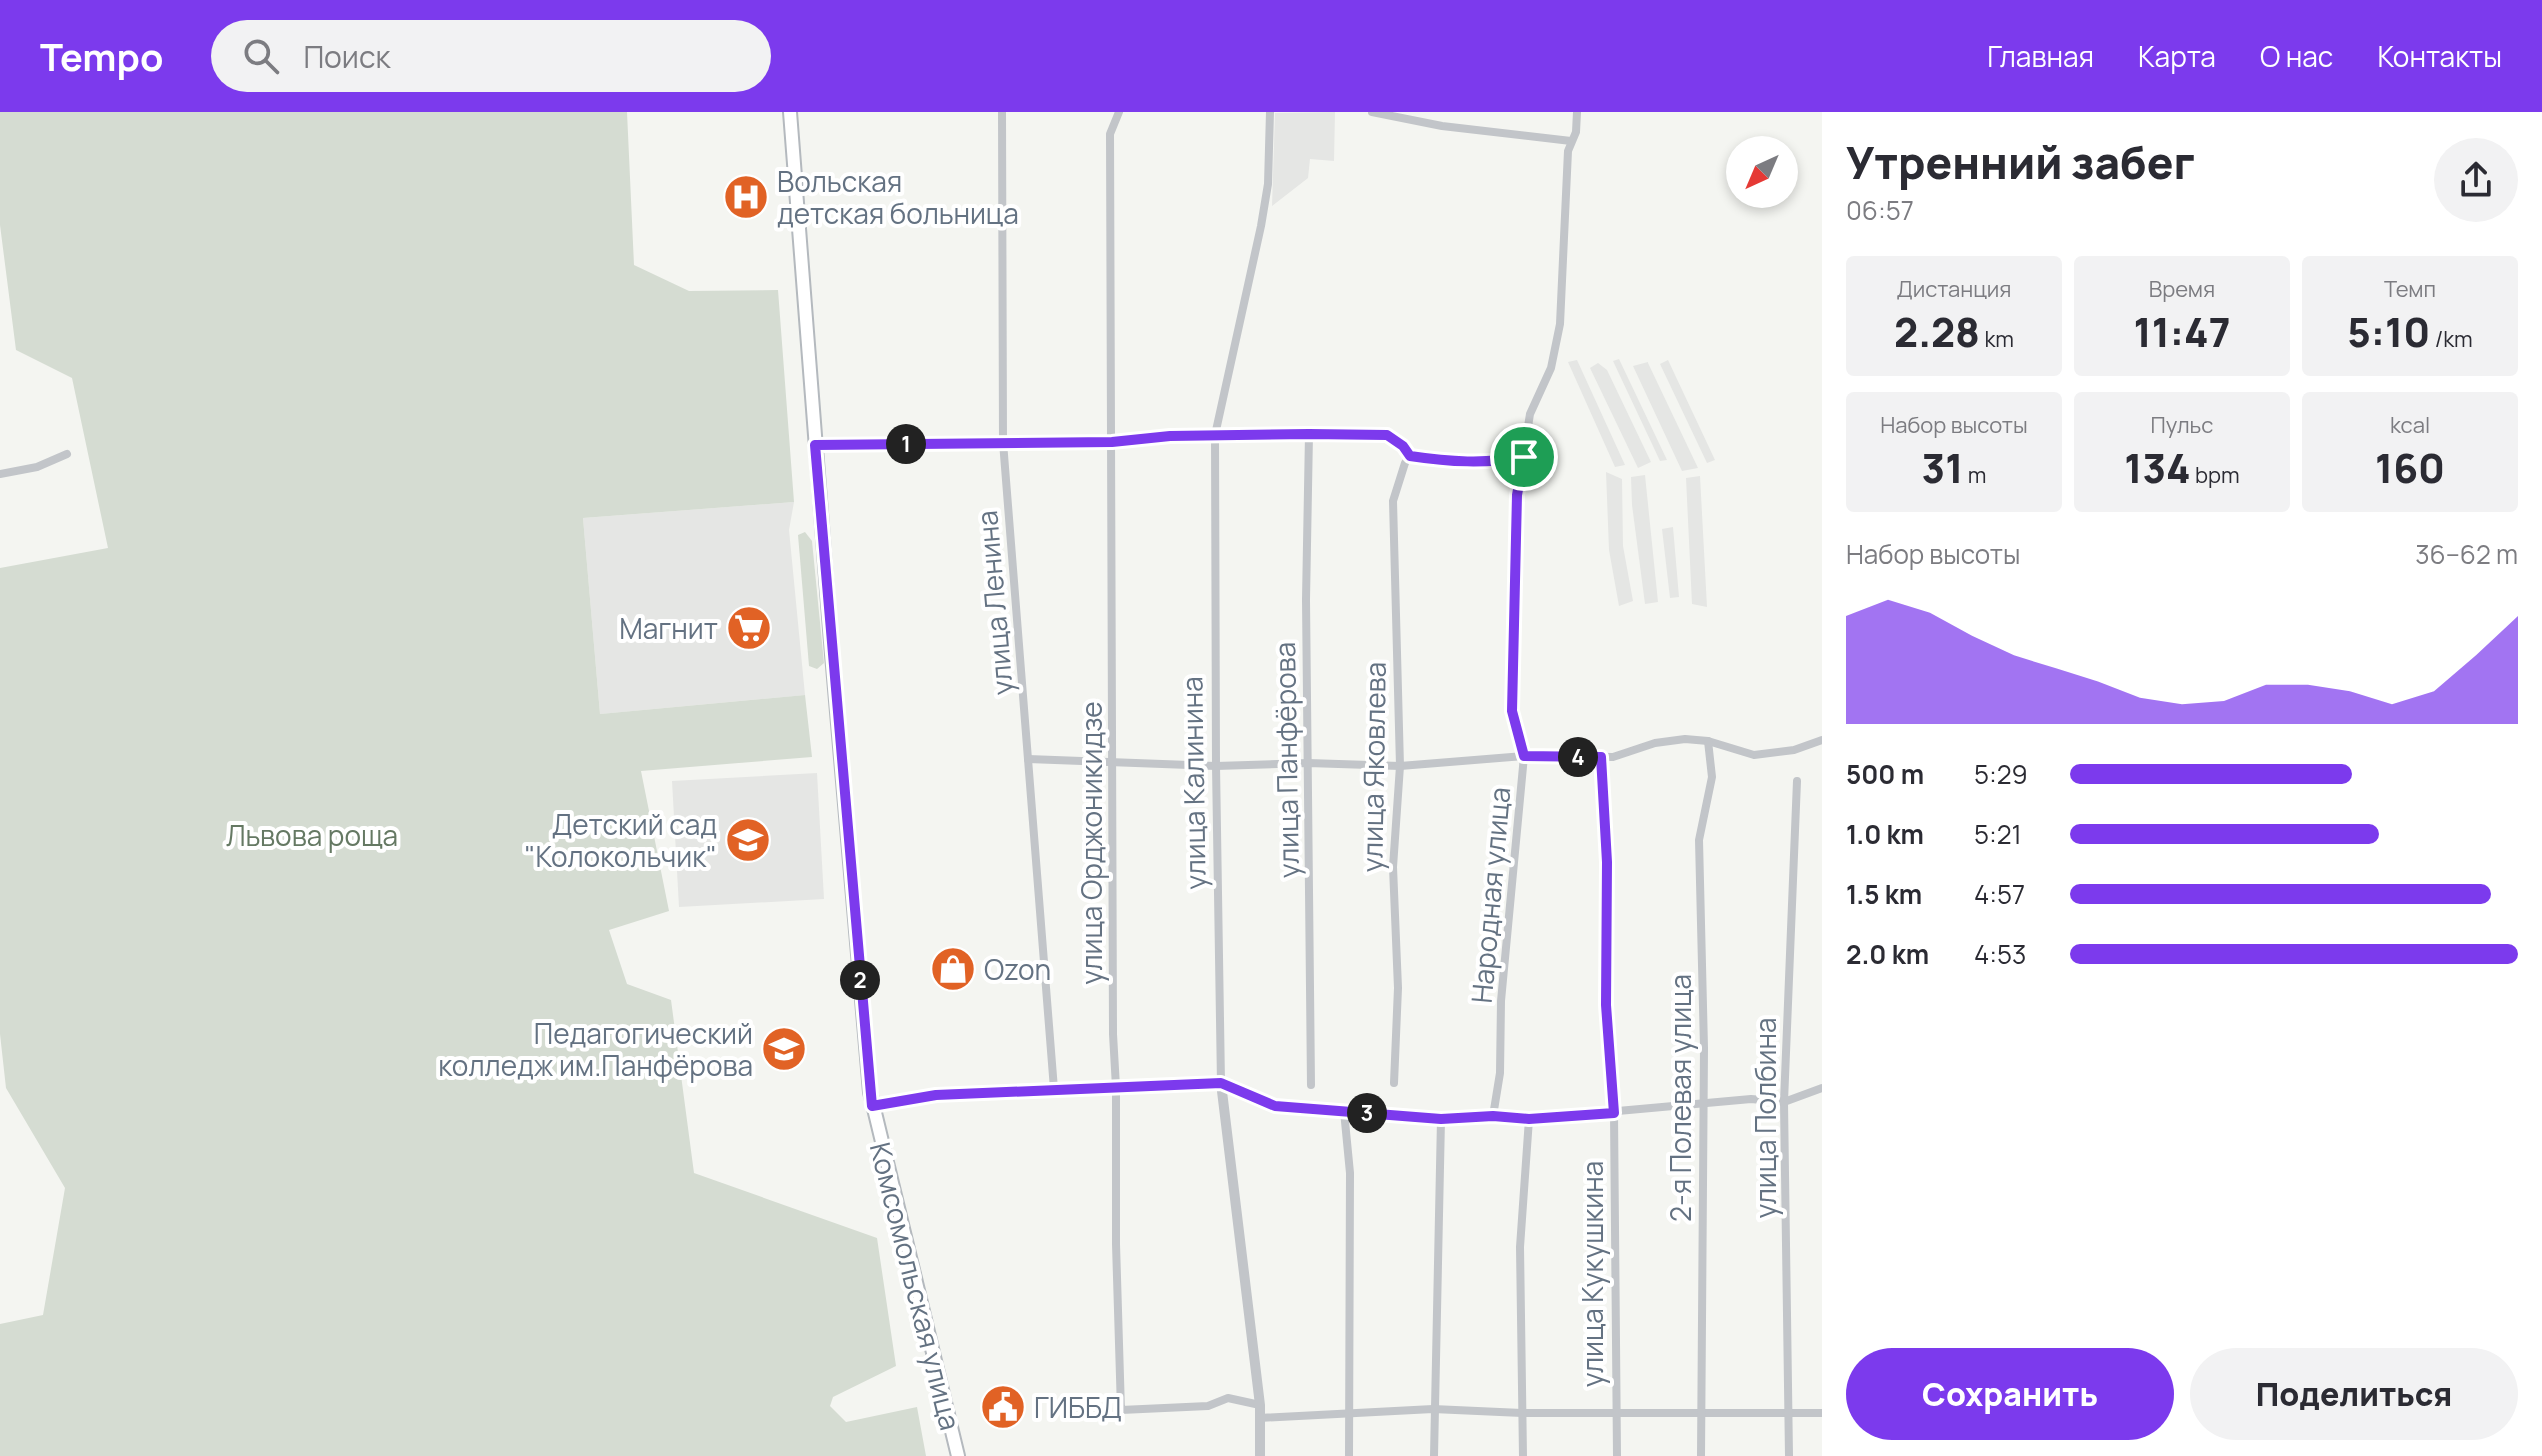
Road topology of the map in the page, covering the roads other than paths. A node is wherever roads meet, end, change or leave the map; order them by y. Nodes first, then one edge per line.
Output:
1 (790, 112) edge
2 (1002, 112) edge
3 (1119, 112) edge
4 (1270, 112) edge
5 (1372, 112) edge
6 (1577, 112) edge
7 (1571, 141) junction
8 (1309, 434) junction
9 (1215, 435) junction
10 (1003, 442) junction
11 (1112, 442) junction
12 (815, 445) junction
13 (67, 454) dead end
14 (1410, 456) junction
15 (1524, 457) junction
16 (0, 474) edge
17 (1822, 740) edge
18 (1708, 741) junction
19 (1524, 756) junction
20 (1601, 757) junction
21 (1028, 759) junction
22 (1308, 763) junction
23 (1114, 764) junction
24 (1216, 766) junction
25 (1400, 766) junction
26 (1797, 781) dead end
27 (1221, 1083) junction
28 (1394, 1083) dead end
29 (1311, 1085) dead end
30 (1116, 1087) junction
31 (1822, 1088) edge
32 (1054, 1089) junction
33 (1784, 1102) junction
34 (1702, 1105) junction
35 (872, 1106) junction
36 (1344, 1111) junction
37 (1614, 1113) junction
38 (1493, 1116) junction
39 (1441, 1119) junction
40 (1529, 1119) junction
41 (1260, 1405) junction
42 (1433, 1409) junction
43 (1522, 1413) junction
44 (1615, 1413) junction
45 (1701, 1413) junction
46 (1789, 1413) junction
47 (1822, 1413) edge
48 (1349, 1415) junction
49 (1259, 1418) junction
50 (958, 1456) edge
51 (1260, 1456) edge
52 (1349, 1456) edge
53 (1434, 1456) edge
54 (1523, 1456) edge
55 (1617, 1456) edge
56 (1701, 1456) edge
57 (1789, 1456) edge

1 - 12 main road, Комсомольская улица
2 - 10 street, улица Ленина
3 - 11 street, улица Орджоникидзе
4 - 9 street, улица Калинина
5 - 7 street
6 - 7 street, Народная улица
7 - 15 street, Народная улица
8 - 9 street
8 - 14 street
8 - 22 street, улица Панфёрова
9 - 11 street
9 - 24 street, улица Калинина
10 - 11 street
10 - 12 street
10 - 21 street, улица Ленина
11 - 23 street, улица Орджоникидзе
12 - 35 main road, Комсомольская улица
13 - 16 street
14 - 15 street
14 - 25 street, улица Яковлева
15 - 19 street, Народная улица
17 - 18 street
18 - 20 street
18 - 34 street, 2-я Полевая улица
19 - 20 street
19 - 25 street
19 - 38 street, Народная улица
20 - 37 street, улица Кукушкина
21 - 23 street
21 - 32 street, улица Ленина
22 - 24 street
22 - 25 street
22 - 29 street, улица Панфёрова
23 - 24 street
23 - 30 street, улица Орджоникидзе
24 - 27 street, улица Калинина
25 - 28 street, улица Яковлева
26 - 33 street, улица Полбина
27 - 30 street
27 - 36 street
27 - 41 street, улица Калинина
30 - 32 street
30 - 41 street, улица Орджоникидзе
31 - 33 street
32 - 35 street
33 - 34 street
33 - 46 street, улица Полбина
34 - 37 street
34 - 45 street, 2-я Полевая улица
35 - 50 main road, Комсомольская улица
36 - 39 street
36 - 48 street
37 - 40 street
37 - 44 street, улица Кукушкина
38 - 39 street
38 - 40 street
39 - 42 street
40 - 43 street
41 - 49 street, улица Калинина
42 - 43 street
42 - 48 street
42 - 53 street
43 - 44 street
43 - 54 street
44 - 45 street
44 - 55 street, улица Кукушкина
45 - 46 street
45 - 56 street, 2-я Полевая улица
46 - 47 street
46 - 57 street, улица Полбина
48 - 49 street
48 - 52 street
49 - 51 street, улица Калинина

